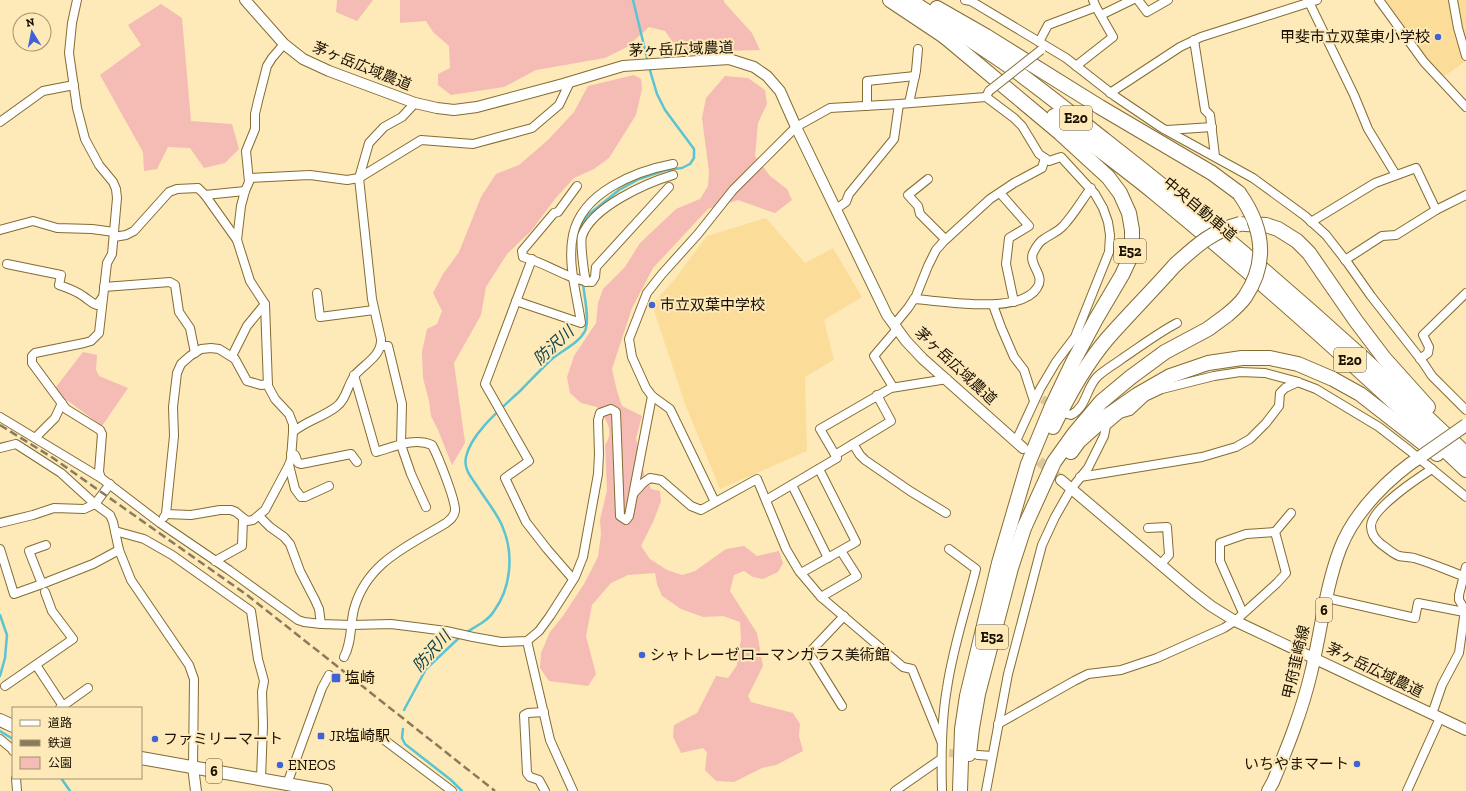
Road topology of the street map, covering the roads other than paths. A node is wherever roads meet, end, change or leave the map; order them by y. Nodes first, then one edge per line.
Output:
1 (77, 0) edge
2 (245, 0) edge
3 (890, 0) edge
4 (910, 0) edge
5 (923, 0) edge
6 (969, 0) edge
7 (1132, 0) edge
8 (1138, 0) edge
9 (1168, 0) edge
10 (1317, 0) edge
11 (1379, 0) edge
12 (1453, 0) edge
13 (1309, 2) junction
14 (1094, 4) edge
15 (1101, 15) junction
16 (944, 36) junction
17 (1194, 40) junction
18 (284, 44) junction
19 (1042, 46) junction
20 (918, 49) dead end
21 (1466, 56) edge
22 (1076, 66) junction
23 (915, 76) junction
24 (570, 82) junction
25 (74, 85) junction
26 (1110, 93) junction
27 (987, 94) junction
28 (415, 103) junction
29 (909, 103) junction
30 (900, 104) junction
31 (867, 106) junction
32 (1466, 107) edge
33 (0, 122) edge
34 (796, 127) junction
35 (1212, 127) junction
36 (1167, 130) junction
37 (1215, 156) junction
38 (1045, 158) junction
39 (673, 164) dead end
40 (674, 174) dead end
41 (1396, 175) junction
42 (249, 178) junction
43 (359, 178) junction
44 (928, 179) dead end
45 (577, 186) dead end
46 (668, 187) dead end
47 (1091, 188) junction
48 (245, 191) junction
49 (1000, 193) junction
50 (205, 195) junction
51 (1466, 196) edge
52 (836, 209) junction
53 (1436, 210) junction
54 (1311, 222) junction
55 (0, 230) edge
56 (114, 235) junction
57 (946, 239) junction
58 (237, 240) junction
59 (532, 259) junction
60 (1346, 260) junction
61 (7, 264) dead end
62 (575, 278) junction
63 (585, 281) junction
64 (104, 287) junction
65 (317, 293) dead end
66 (1466, 293) edge
67 (102, 298) junction
68 (914, 299) junction
69 (516, 301) junction
70 (1014, 302) junction
71 (265, 304) junction
72 (993, 305) junction
73 (374, 310) junction
74 (1177, 323) dead end
75 (895, 327) junction
76 (382, 346) junction
77 (195, 353) junction
78 (232, 356) junction
79 (1420, 359) junction
80 (354, 375) junction
81 (947, 379) junction
82 (1298, 382) junction
83 (268, 384) junction
84 (893, 387) junction
85 (877, 395) junction
86 (652, 396) junction
87 (1038, 399) junction
88 (62, 403) junction
89 (1466, 410) edge
90 (1064, 413) dead end
91 (0, 417) edge
92 (1466, 424) edge
93 (294, 432) junction
94 (36, 437) junction
95 (853, 444) junction
96 (1020, 444) joint
97 (401, 445) junction
98 (0, 448) edge
99 (1466, 448) edge
100 (291, 454) junction
101 (1466, 454) edge
102 (835, 455) junction
103 (1421, 457) junction
104 (357, 462) dead end
105 (289, 465) junction
106 (819, 469) junction
107 (1432, 469) junction
108 (1466, 470) edge
109 (1080, 477) junction
110 (101, 478) junction
111 (1466, 478) edge
112 (1061, 480) tunnel mouth
113 (110, 484) junction
114 (792, 485) junction
115 (329, 486) dead end
116 (1071, 488) junction
117 (1041, 490) junction
118 (634, 493) junction
119 (1466, 497) edge
120 (766, 500) junction
121 (715, 502) junction
122 (95, 504) junction
123 (1366, 506) junction
124 (426, 507) dead end
125 (946, 513) dead end
126 (1291, 513) dead end
127 (166, 514) junction
128 (259, 516) junction
129 (1375, 516) junction
130 (244, 519) junction
131 (0, 523) edge
132 (160, 523) junction
133 (1011, 523) junction
134 (1148, 528) dead end
135 (115, 531) junction
136 (1275, 532) junction
137 (46, 545) dead end
138 (0, 549) edge
139 (949, 549) dead end
140 (119, 550) junction
141 (841, 550) junction
142 (828, 558) junction
143 (215, 560) junction
144 (1160, 565) junction
145 (1466, 567) edge
146 (801, 573) junction
147 (1463, 576) junction
148 (573, 579) junction
149 (44, 588) junction
150 (821, 597) junction
151 (1327, 598) junction
152 (1464, 612) junction
153 (1243, 613) junction
154 (844, 616) junction
155 (1234, 621) junction
156 (321, 624) junction
157 (352, 626) junction
158 (527, 641) junction
159 (344, 657) dead end
160 (1314, 658) junction
161 (36, 665) junction
162 (330, 675) dead end
163 (5, 686) dead end
164 (88, 688) dead end
165 (842, 706) dead end
166 (62, 707) edge
167 (544, 712) junction
168 (1436, 716) junction
169 (0, 720) edge
170 (998, 724) junction
171 (12, 726) edge
172 (1466, 730) edge
173 (0, 739) edge
174 (383, 739) dead end
175 (942, 743) junction
176 (12, 749) edge
177 (944, 755) junction
178 (978, 755) dead end
179 (992, 756) junction
180 (142, 758) edge
181 (193, 767) junction
182 (16, 779) edge
183 (261, 779) junction
184 (287, 784) junction
185 (16, 791) edge
186 (196, 791) edge
187 (326, 791) edge
188 (452, 791) edge
189 (545, 791) edge
190 (573, 791) edge
191 (895, 791) edge
192 (942, 791) edge
193 (960, 791) edge
194 (968, 791) edge
195 (986, 791) edge
196 (1268, 791) edge
197 (1407, 791) edge

1 - 25 street
2 - 18 street, 茅ヶ岳広域農道
3 - 16 highway, 中央自動車道 / E20
4 - 101 highway, 中央自動車道 / E20
5 - 117 highway, E52, bridge
6 - 19 street
7 - 15 street
8 - 9 street
10 - 13 street
11 - 32 street
12 - 21 street
13 - 17 street
13 - 41 street
14 - 15 street
14 - 19 street
15 - 22 street
16 - 108 highway, 中央自動車道 / E20
16 - 133 highway, E52
17 - 26 street
17 - 35 street
18 - 28 street, 茅ヶ岳広域農道
18 - 42 street
19 - 22 street
19 - 27 street, bridge
20 - 23 street
22 - 26 street
23 - 29 street
23 - 31 street
24 - 28 street, 茅ヶ岳広域農道
24 - 34 street, 茅ヶ岳広域農道
24 - 43 street
25 - 33 street
25 - 56 street
26 - 36 street
27 - 29 street
27 - 38 street
28 - 43 street
29 - 30 street
30 - 31 street
30 - 52 street
31 - 34 street
34 - 52 street, 茅ヶ岳広域農道
34 - 86 street
35 - 36 street
35 - 37 street
36 - 37 street
37 - 54 street
38 - 47 street
38 - 49 street
39 - 62 street
40 - 63 street
41 - 53 street
41 - 54 street
42 - 43 street
42 - 48 street
43 - 73 street
44 - 57 street
45 - 59 street
46 - 63 street
47 - 70 street
47 - 87 street
48 - 50 street
48 - 58 street
49 - 57 street
49 - 70 street
50 - 56 street
50 - 58 street
51 - 53 street
52 - 75 street, 茅ヶ岳広域農道
53 - 60 street
54 - 60 street
55 - 56 street
56 - 64 street
57 - 68 street
58 - 71 street
59 - 62 street
59 - 69 street
60 - 79 street
61 - 67 street
62 - 63 street
62 - 69 street
64 - 67 street
64 - 77 street
65 - 73 street
66 - 79 street
67 - 88 street
68 - 72 street
68 - 75 street
69 - 148 street
70 - 72 street
71 - 78 street
71 - 83 street
72 - 87 street
73 - 76 street
74 - 90 street
75 - 81 street, 茅ヶ岳広域農道
75 - 84 street
76 - 80 street
76 - 97 street
77 - 78 street
77 - 127 street
78 - 83 street
79 - 89 street
80 - 93 street
80 - 97 street
81 - 84 street
81 - 96 street, 茅ヶ岳広域農道
82 - 103 street
82 - 109 street
82 - 109 street
83 - 93 street
84 - 85 street
85 - 95 street
85 - 102 street
86 - 118 street
86 - 121 street
87 - 96 street
88 - 94 street
88 - 110 street
91 - 94 street
92 - 103 main road, 甲府韮崎線 / 6, bridge
93 - 100 street
94 - 110 street
95 - 102 street
95 - 125 street
97 - 124 street
97 - 157 street
98 - 122 street
99 - 133 highway, bridge
100 - 104 street
100 - 105 street
102 - 106 street
103 - 107 street
103 - 123 main road, 甲府韮崎線 / 6
105 - 115 street
105 - 128 street
106 - 114 street
106 - 141 street
107 - 119 street
107 - 129 street
109 - 116 street
110 - 113 street
111 - 117 highway
112 - 116 street, 茅ヶ岳広域農道
113 - 122 street
113 - 132 street
114 - 120 street
114 - 142 street
116 - 144 street, 茅ヶ岳広域農道
116 - 170 street
117 - 194 highway, E52
118 - 121 street
118 - 148 street
120 - 121 street
120 - 146 street
122 - 131 street
122 - 135 street
123 - 129 street
123 - 151 main road, 甲府韮崎線 / 6
126 - 136 street
127 - 130 street
127 - 132 street
128 - 130 street
128 - 156 street
129 - 147 street
130 - 143 street
132 - 143 street
133 - 193 highway, E52
134 - 144 street
135 - 140 street
135 - 183 street
136 - 153 street
136 - 153 street
137 - 149 street
138 - 149 street
139 - 175 street
140 - 149 street
140 - 181 street
141 - 142 street
141 - 150 street
142 - 146 street
143 - 156 street
144 - 155 street, 茅ヶ岳広域農道
145 - 147 street
146 - 150 street
147 - 152 street
148 - 158 street
149 - 161 street
150 - 154 street
151 - 152 street
151 - 160 main road, 甲府韮崎線 / 6
152 - 168 street
153 - 155 street
154 - 165 street
154 - 175 street
155 - 160 street, 茅ヶ岳広域農道
155 - 170 street
156 - 157 street
157 - 158 street
157 - 159 street
158 - 167 street
160 - 168 street, 茅ヶ岳広域農道
160 - 196 main road, 甲府韮崎線 / 6
161 - 163 street
161 - 166 street
162 - 184 street
164 - 166 street
167 - 189 street
167 - 190 street
168 - 172 street, 茅ヶ岳広域農道
168 - 197 street
169 - 171 main road
170 - 179 street
173 - 176 street
174 - 188 street
175 - 177 street
177 - 191 street
177 - 192 street
178 - 179 street
179 - 195 street
180 - 181 main road, 6
181 - 183 main road, 6
181 - 186 street
182 - 185 street
183 - 184 main road, 6
184 - 187 main road, 6

